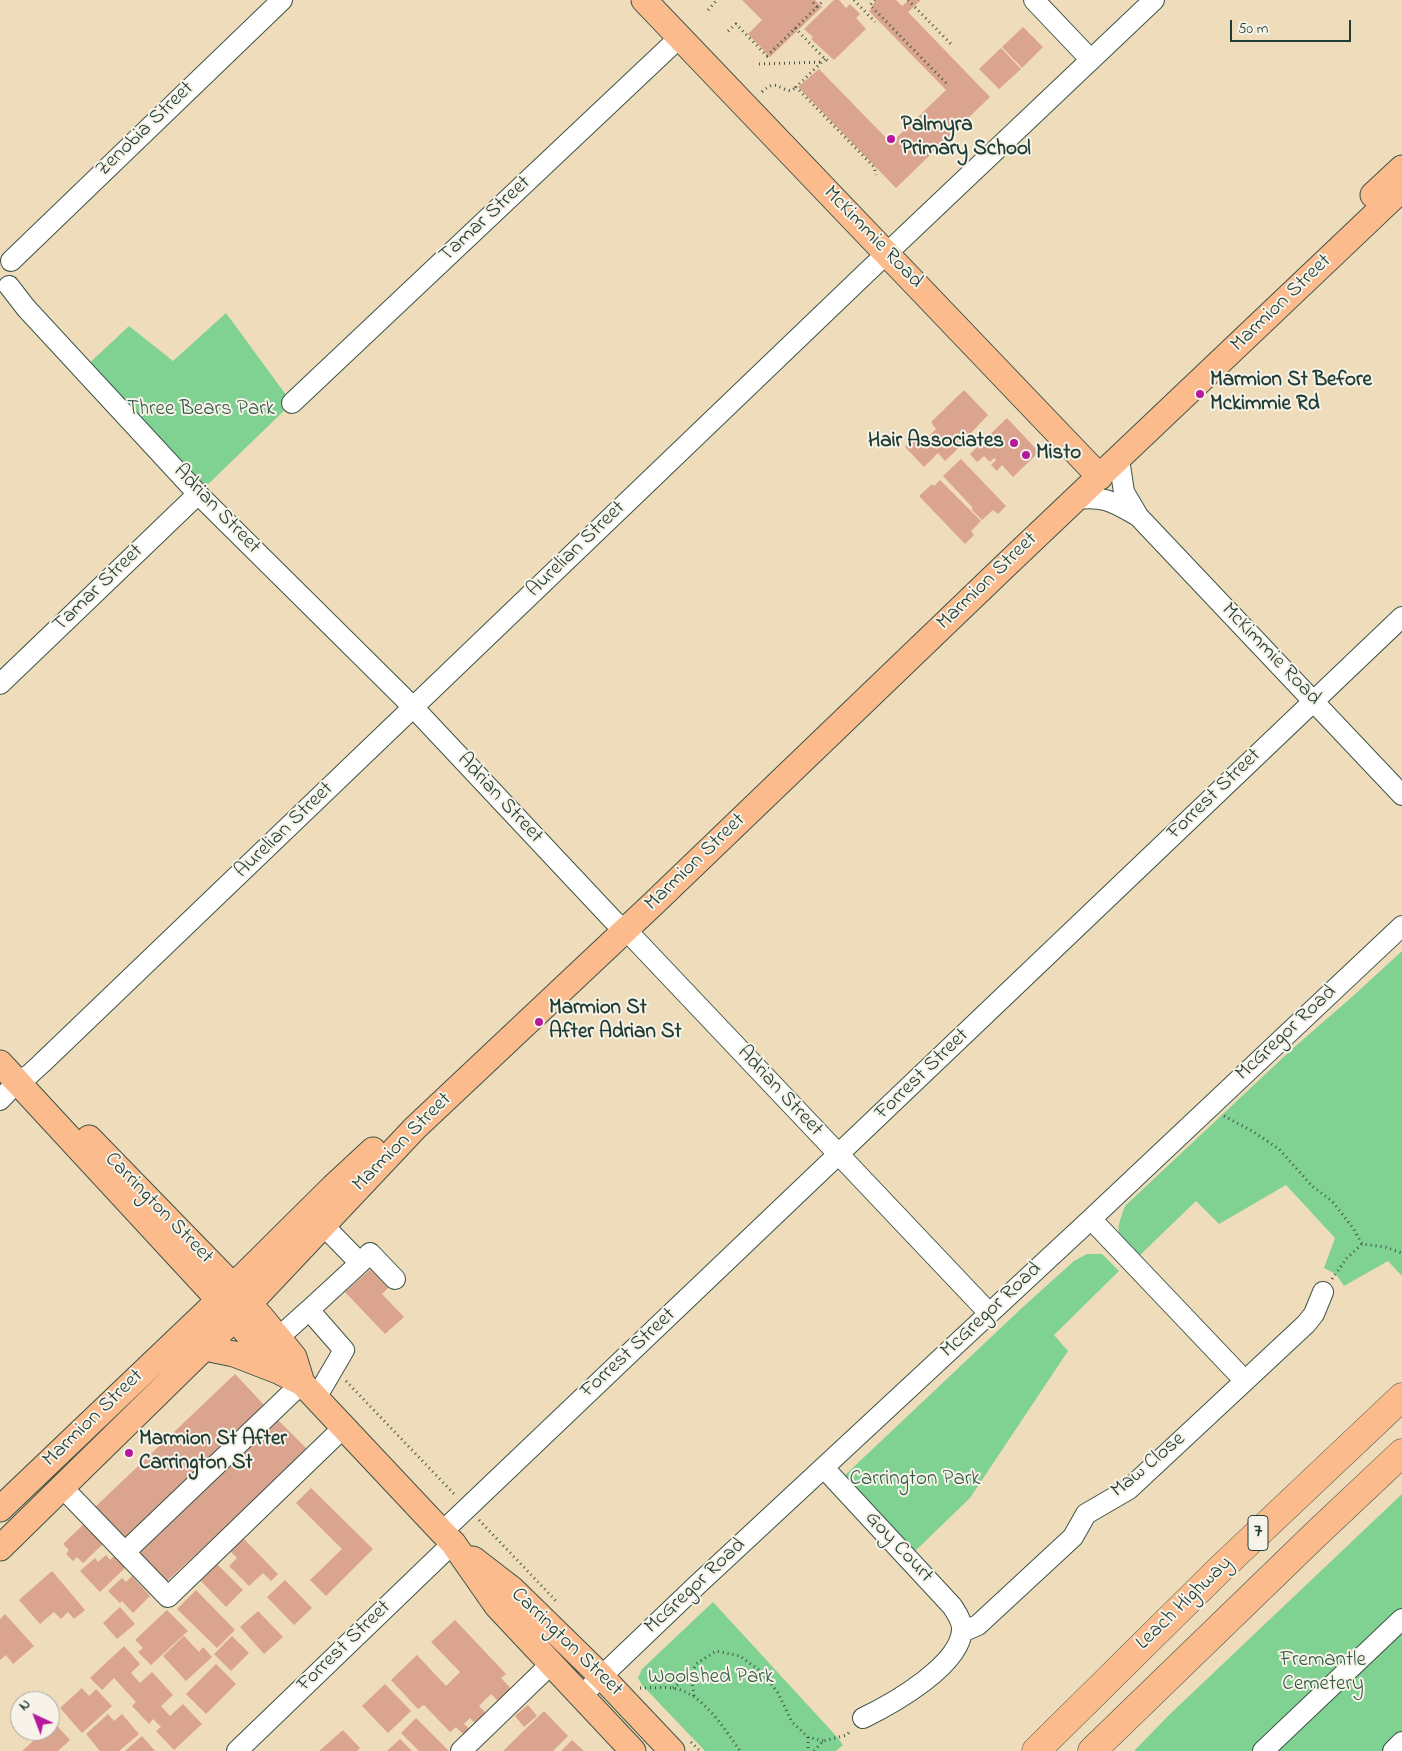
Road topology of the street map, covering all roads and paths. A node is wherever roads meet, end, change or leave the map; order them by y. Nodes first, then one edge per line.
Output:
1 (282, 0) edge
2 (644, 0) edge
3 (811, 0) edge
4 (824, 0) edge
5 (854, 0) edge
6 (875, 0) edge
7 (908, 0) edge
8 (916, 0) edge
9 (1034, 0) edge
10 (1154, 0) edge
11 (715, 1) edge
12 (912, 4) junction
13 (870, 5) junction
14 (818, 7) junction
15 (866, 8) dead end
16 (708, 10) dead end
17 (875, 22) dead end
18 (795, 28) junction
19 (728, 31) dead end
20 (680, 37) junction
21 (951, 44) dead end
22 (1091, 60) junction
23 (825, 61) junction
24 (759, 64) dead end
25 (948, 85) dead end
26 (796, 87) junction
27 (762, 92) dead end
28 (1402, 168) edge
29 (876, 175) dead end
30 (1402, 189) edge
31 (887, 254) junction
32 (5, 258) edge
33 (4, 288) edge
34 (292, 403) dead end
35 (1119, 459) junction
36 (1095, 472) junction
37 (198, 494) junction
38 (1076, 499) junction
39 (1138, 516) junction
40 (1402, 617) edge
41 (0, 684) edge
42 (1314, 701) junction
43 (413, 707) junction
44 (1402, 795) edge
45 (619, 925) junction
46 (1402, 926) edge
47 (0, 1044) edge
48 (0, 1063) edge
49 (23, 1078) junction
50 (0, 1100) edge
51 (1210, 1106) junction
52 (839, 1155) junction
53 (1091, 1219) junction
54 (323, 1225) junction
55 (1362, 1244) junction
56 (1402, 1253) edge
57 (360, 1263) junction
58 (395, 1279) dead end
59 (1323, 1292) joint
60 (234, 1302) junction
61 (309, 1310) junction
62 (989, 1313) junction
63 (278, 1338) junction
64 (205, 1348) junction
65 (334, 1368) junction
66 (280, 1372) junction
67 (1245, 1381) junction
68 (309, 1390) junction
69 (1402, 1397) edge
70 (344, 1427) junction
71 (1402, 1454) edge
72 (824, 1468) junction
73 (62, 1487) junction
74 (0, 1509) edge
75 (466, 1509) junction
76 (447, 1538) junction
77 (0, 1548) edge
78 (125, 1552) junction
79 (562, 1608) dead end
80 (1402, 1619) edge
81 (962, 1632) junction
82 (552, 1663) junction
83 (609, 1670) junction
84 (691, 1675) junction
85 (640, 1688) junction
86 (673, 1688) junction
87 (646, 1695) dead end
88 (581, 1696) junction
89 (694, 1696) junction
90 (863, 1718) joint
91 (808, 1737) junction
92 (823, 1741) junction
93 (1402, 1742) edge
94 (679, 1744) edge
95 (1036, 1750) edge
96 (237, 1751) edge
97 (461, 1751) edge
98 (633, 1751) edge
99 (700, 1751) edge
100 (740, 1751) edge
101 (808, 1751) edge
102 (814, 1751) edge
103 (1092, 1751) edge
104 (1263, 1751) edge
105 (1393, 1751) edge

1 - 32 street, Zenobia Street
2 - 20 main road, McKimmie Road
3 - 14 path
4 - 14 path
5 - 17 path
6 - 13 path
7 - 12 path
8 - 12 path
9 - 22 street
10 - 22 street, Aurelian Street
11 - 16 path
12 - 21 path
13 - 15 path
13 - 25 path
14 - 18 path
18 - 19 path
18 - 23 path
20 - 31 main road, McKimmie Road
20 - 34 street, Tamar Street
22 - 31 street, Aurelian Street
23 - 24 path
23 - 26 path
26 - 27 path
26 - 29 path
28 - 36 main road, Marmion Street
30 - 35 main road, Marmion Street
31 - 36 main road, McKimmie Road
31 - 43 street, Aurelian Street
32 - 33 street
33 - 37 street, Adrian Street
35 - 36 main road, Marmion Street
35 - 39 street, McKimmie Road
36 - 38 main road, Marmion Street
36 - 45 main road, Marmion Street
37 - 41 street, Tamar Street
37 - 43 street, Adrian Street
38 - 39 street, McKimmie Road
38 - 45 main road, Marmion Street
39 - 42 street, McKimmie Road
40 - 42 street, Forrest Street
42 - 44 street, McKimmie Road
42 - 52 street, Forrest Street
43 - 45 street, Adrian Street
43 - 49 street, Aurelian Street
45 - 52 street, Adrian Street
45 - 54 main road, Marmion Street
45 - 60 main road, Marmion Street
46 - 51 street, McGregor Road
47 - 49 main road, Carrington Street
48 - 49 main road, Carrington Street
49 - 50 street, Aurelian Street
49 - 60 main road, Carrington Street
51 - 53 street, McGregor Road
51 - 55 path
52 - 62 street, Adrian Street
52 - 75 street, Forrest Street
53 - 62 street, McGregor Road
53 - 67 street
54 - 57 street
54 - 60 main road, Marmion Street
55 - 56 path
55 - 59 path
57 - 58 street
57 - 61 street
59 - 67 street, Maw Close
60 - 63 main road, Carrington Street
60 - 64 main road, Marmion Street
60 - 66 main road, Carrington Street
60 - 74 main road, Marmion Street
61 - 63 street
61 - 65 street
62 - 72 street, McGregor Road
63 - 68 main road, Carrington Street
64 - 66 main road
64 - 73 main road, Marmion Street
65 - 68 street
65 - 75 path
66 - 68 main road, Carrington Street
67 - 81 street, Maw Close
68 - 70 main road, Carrington Street
68 - 78 street
69 - 95 highway, Leach Highway / 7
70 - 76 main road, Carrington Street
70 - 78 street
71 - 103 highway, Leach Highway / 7
72 - 81 street, Goy Court
72 - 83 street, McGregor Road
73 - 77 main road, Marmion Street
73 - 78 street
75 - 76 street, Forrest Street
75 - 79 path
76 - 82 main road, Carrington Street
76 - 83 main road, Carrington Street
76 - 96 street, Forrest Street
80 - 104 street
81 - 90 street
82 - 88 main road, Carrington Street
82 - 97 street
83 - 85 path
83 - 88 street, McGregor Road
83 - 94 main road, Carrington Street
84 - 86 path
84 - 89 path
84 - 91 path
85 - 86 path
85 - 87 path
86 - 89 path
88 - 98 main road, Carrington Street
89 - 100 path
90 - 92 path
91 - 92 path
91 - 101 path
92 - 102 path
93 - 105 street
94 - 99 path

